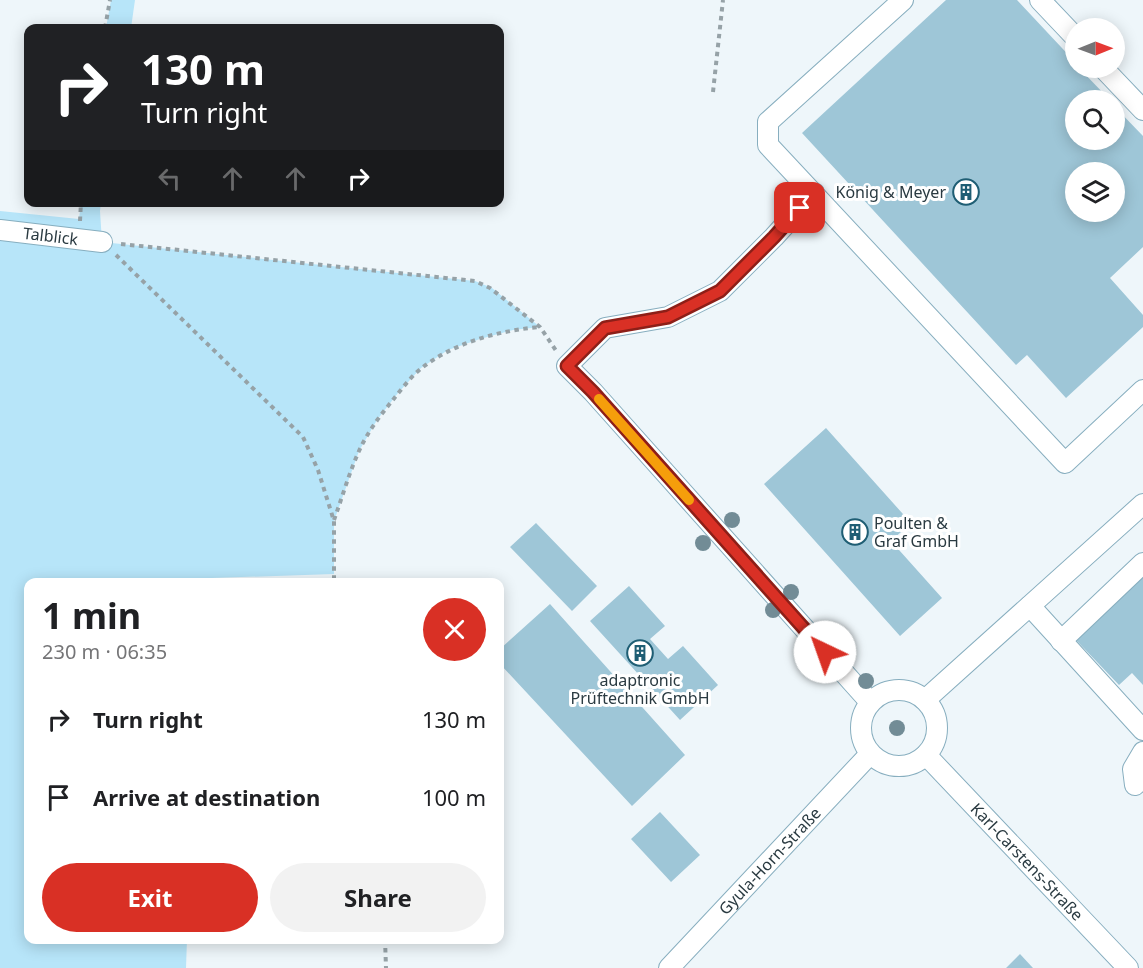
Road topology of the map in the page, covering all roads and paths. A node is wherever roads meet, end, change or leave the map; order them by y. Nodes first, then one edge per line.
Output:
1 (110, 0) edge
2 (723, 0) edge
3 (903, 0) edge
4 (1040, 0) edge
5 (106, 24) edge
6 (1065, 26) edge
7 (1113, 78) edge
8 (713, 92) dead end
9 (1143, 110) edge
10 (814, 193) junction
11 (0, 230) edge
12 (102, 242) junction
13 (540, 327) junction
14 (567, 366) junction
15 (1143, 390) edge
16 (1143, 504) edge
17 (334, 521) junction
18 (1143, 563) edge
19 (334, 578) edge
20 (1030, 606) junction
21 (1061, 641) junction
22 (925, 700) junction
23 (870, 702) junction
24 (1143, 730) edge
25 (1143, 752) edge
26 (870, 754) junction
27 (926, 755) junction
28 (1135, 785) dead end
29 (385, 944) edge
30 (386, 968) edge
31 (669, 968) edge
32 (1128, 968) edge

1 - 5 path
2 - 8 path
3 - 10 street
4 - 6 street
7 - 9 street
10 - 14 street
10 - 15 street
11 - 12 street, Talblick
12 - 13 path
12 - 17 path
13 - 14 path
13 - 17 path
14 - 23 street
16 - 20 street
17 - 19 path
18 - 21 street
20 - 21 street
20 - 22 street
21 - 24 street
22 - 23 street
22 - 27 street
23 - 26 street
25 - 28 street
26 - 27 street
26 - 31 street, Gyula-Horn-Straße
27 - 32 street, Karl-Carstens-Straße
29 - 30 path

